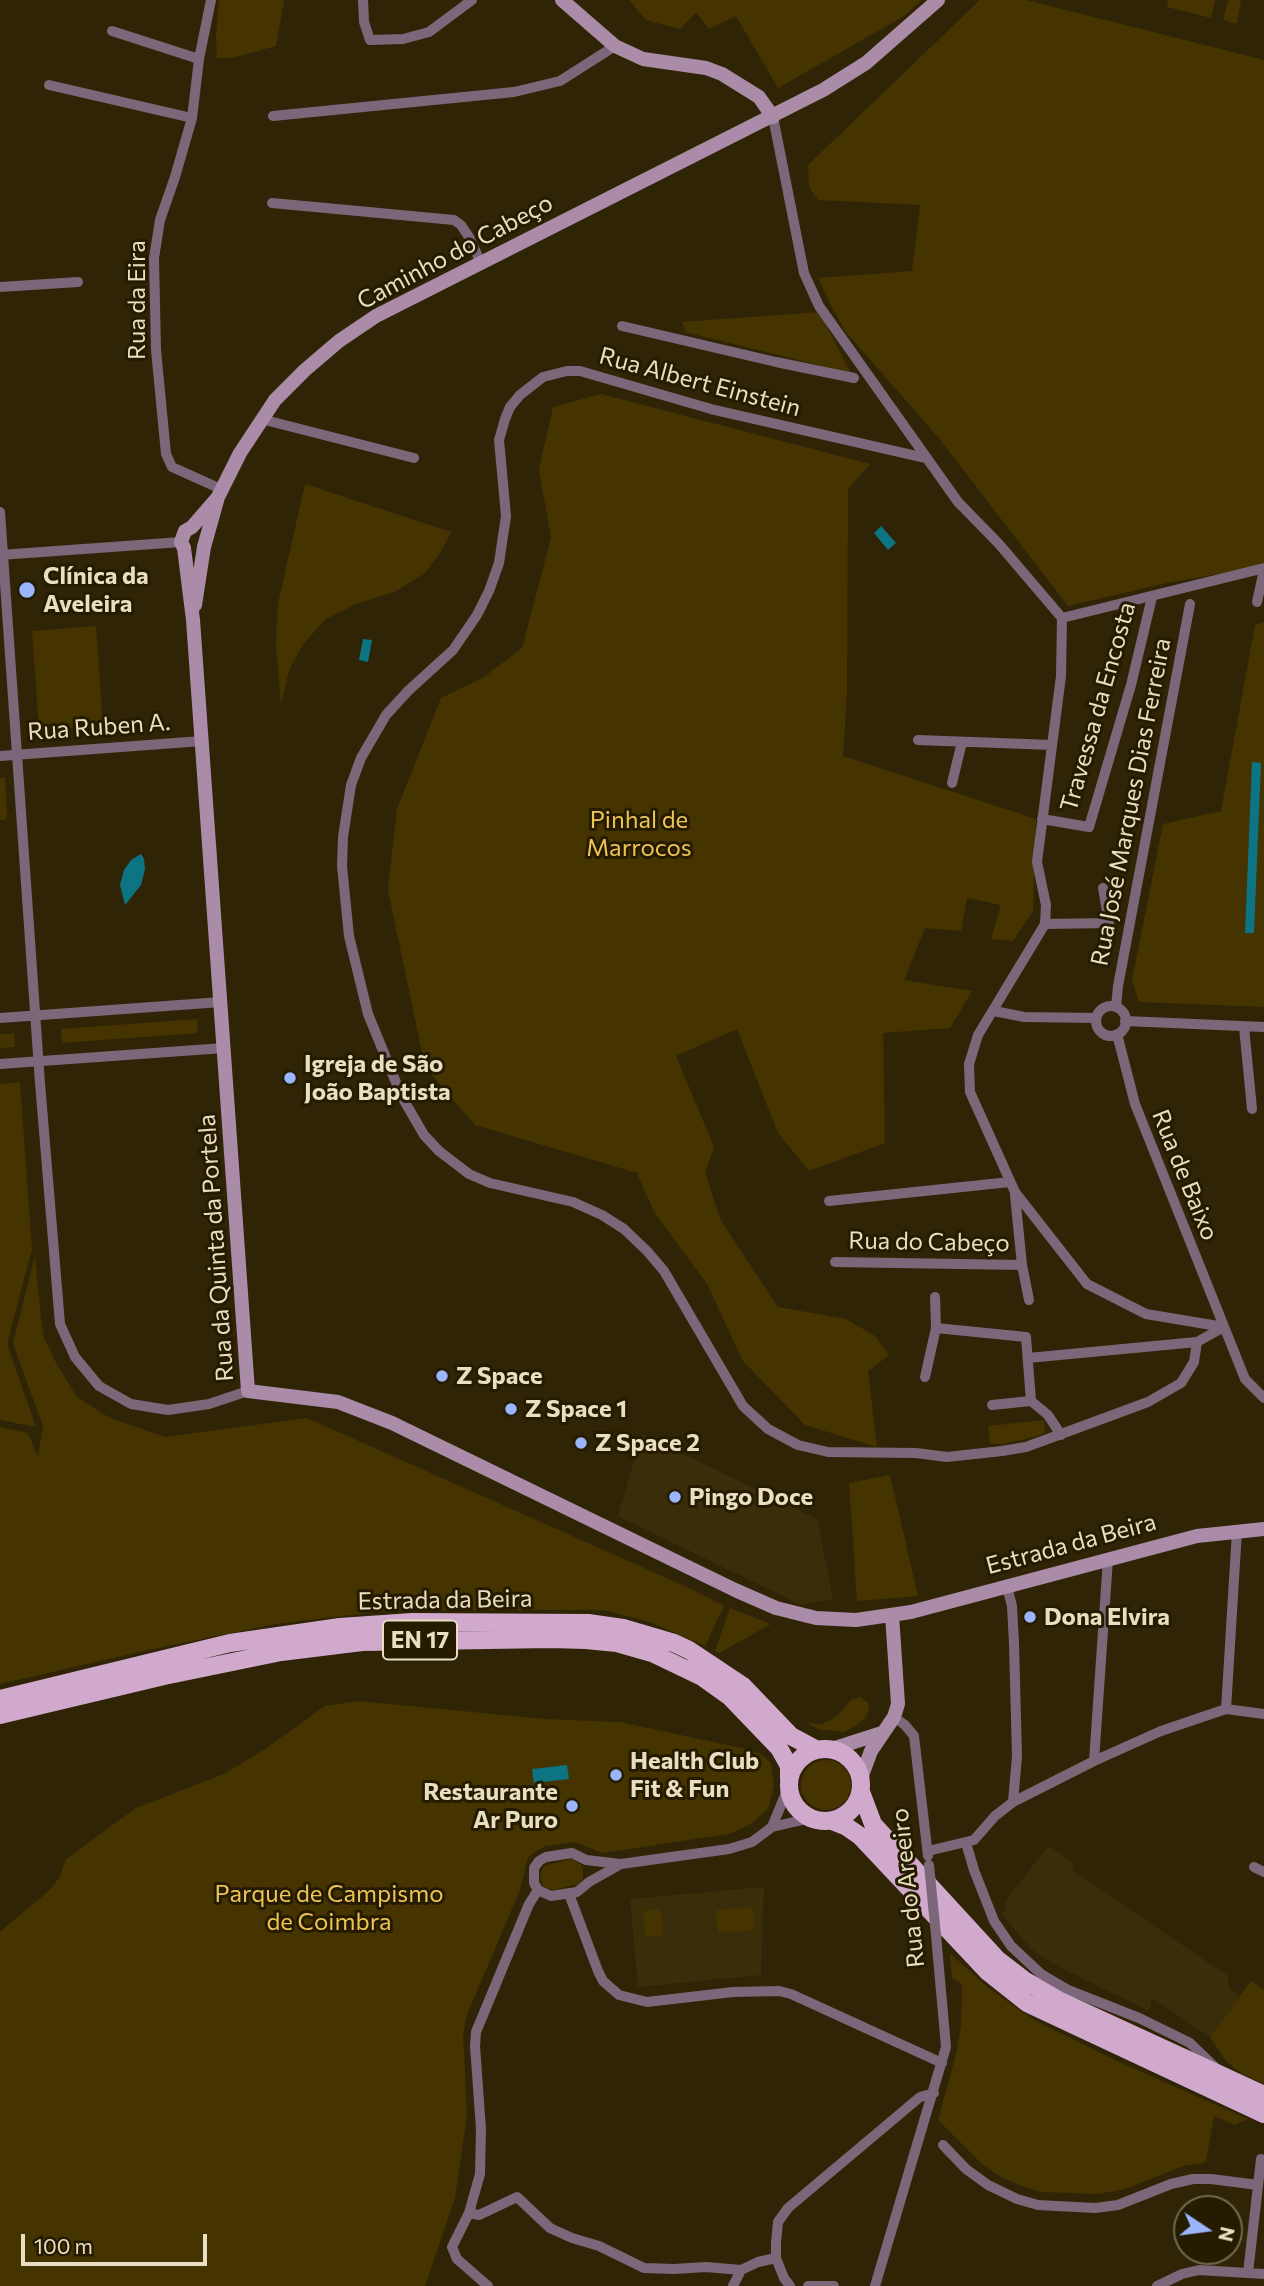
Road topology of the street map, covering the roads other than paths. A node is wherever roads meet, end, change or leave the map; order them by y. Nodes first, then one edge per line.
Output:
1 (211, 0) edge
2 (363, 0) edge
3 (471, 0) edge
4 (562, 0) edge
5 (938, 0) edge
6 (112, 31) dead end
7 (614, 46) junction
8 (199, 60) junction
9 (49, 85) dead end
10 (273, 116) dead end
11 (772, 117) junction
12 (192, 118) junction
13 (272, 203) dead end
14 (481, 263) junction
15 (78, 282) dead end
16 (0, 287) edge
17 (622, 326) dead end
18 (854, 378) dead end
19 (261, 419) junction
20 (414, 458) dead end
21 (926, 458) junction
22 (219, 493) junction
23 (0, 512) edge
24 (192, 527) junction
25 (205, 542) junction
26 (183, 545) junction
27 (1, 555) edge
28 (1264, 569) edge
29 (1152, 597) junction
30 (1256, 602) dead end
31 (1190, 604) dead end
32 (1062, 618) junction
33 (193, 620) junction
34 (918, 740) dead end
35 (202, 741) junction
36 (962, 741) junction
37 (1052, 745) junction
38 (17, 755) junction
39 (0, 756) edge
40 (951, 783) dead end
41 (1042, 820) junction
42 (1103, 888) dead end
43 (1045, 923) junction
44 (221, 1002) junction
45 (1116, 1007) junction
46 (993, 1011) junction
47 (36, 1016) junction
48 (0, 1018) edge
49 (1096, 1018) junction
50 (1125, 1021) junction
51 (1244, 1027) junction
52 (1264, 1027) edge
53 (1117, 1034) junction
54 (224, 1048) junction
55 (39, 1062) junction
56 (0, 1065) edge
57 (1252, 1109) dead end
58 (1013, 1187) junction
59 (829, 1201) dead end
60 (835, 1262) dead end
61 (1022, 1265) junction
62 (935, 1297) dead end
63 (1029, 1300) dead end
64 (1224, 1327) junction
65 (936, 1328) junction
66 (1197, 1342) junction
67 (1028, 1358) junction
68 (925, 1377) dead end
69 (248, 1391) junction
70 (1264, 1398) edge
71 (1031, 1401) junction
72 (992, 1405) dead end
73 (1061, 1435) junction
74 (1264, 1529) edge
75 (1237, 1531) junction
76 (1108, 1559) junction
77 (1007, 1587) junction
78 (892, 1615) junction
79 (0, 1699) edge
80 (1226, 1709) junction
81 (1264, 1714) edge
82 (0, 1715) edge
83 (894, 1717) junction
84 (882, 1733) junction
85 (825, 1750) junction
86 (1094, 1761) junction
87 (789, 1783) junction
88 (861, 1785) junction
89 (1013, 1802) junction
90 (811, 1818) junction
91 (832, 1821) junction
92 (772, 1827) junction
93 (966, 1843) junction
94 (928, 1852) junction
95 (586, 1860) junction
96 (621, 1864) junction
97 (589, 1882) junction
98 (538, 1890) junction
99 (569, 1894) junction
100 (942, 2063) junction
101 (1224, 2077) junction
102 (934, 2093) junction
103 (1264, 2095) edge
104 (1264, 2114) edge
105 (943, 2145) dead end
106 (1261, 2159) dead end
107 (1258, 2185) junction
108 (469, 2213) junction
109 (776, 2258) junction
110 (741, 2270) junction
111 (1248, 2273) junction
112 (1264, 2274) edge
113 (488, 2286) edge
114 (733, 2286) edge
115 (790, 2286) edge
116 (808, 2286) edge
117 (834, 2286) edge
118 (875, 2286) edge
119 (1157, 2286) edge

1 - 8 street, Rua da Eira
2 - 3 street
4 - 7 street
5 - 11 street, Caminho do Cabeço
6 - 8 street
7 - 10 street
7 - 11 street
8 - 12 street, Rua da Eira
9 - 12 street
11 - 14 street, Caminho do Cabeço
11 - 21 street
12 - 22 street, Rua da Eira
13 - 14 street
14 - 19 street, Caminho do Cabeço
15 - 16 street
17 - 18 street
19 - 20 street
19 - 22 street, Caminho do Cabeço
21 - 32 street
21 - 73 street, Rua Albert Einstein
22 - 24 street, Caminho do Cabeço
22 - 25 street, Caminho do Cabeço
23 - 27 street
24 - 25 street
24 - 26 street
25 - 26 street
25 - 33 street, Rua da Quinta da Portela
26 - 27 street
26 - 33 street, Rua da Quinta da Portela
27 - 38 street
28 - 29 street
28 - 30 street
29 - 32 street
29 - 41 street, Travessa da Encosta
31 - 45 street, Rua José Marques Dias Ferreira
32 - 37 street
33 - 35 street, Rua da Quinta da Portela
34 - 36 street
35 - 38 street, Rua Ruben A.
35 - 44 street, Rua da Quinta da Portela
36 - 37 street
36 - 40 street
37 - 41 street
38 - 39 street, Rua Ruben A.
38 - 47 street
41 - 43 street
42 - 43 street
43 - 46 street
44 - 47 street
44 - 54 street, Rua da Quinta da Portela
45 - 49 street
45 - 50 street
46 - 49 street
46 - 58 street
47 - 48 street
47 - 55 street
49 - 53 street
50 - 51 street
50 - 53 street
51 - 52 street
51 - 57 street
53 - 64 street, Rua de Baixo
54 - 55 street
54 - 69 street, Rua da Quinta da Portela
55 - 56 street
55 - 69 street
58 - 59 street
58 - 61 street
58 - 64 street
60 - 61 street, Rua do Cabeço
61 - 63 street
62 - 65 street
64 - 66 street
64 - 70 street, Rua de Baixo
65 - 67 street
65 - 68 street
66 - 67 street
66 - 73 street, Rua Albert Einstein
67 - 71 street
69 - 78 street, Rua da Quinta da Portela
71 - 72 street
71 - 73 street
74 - 75 street, Estrada da Beira
75 - 76 street, Estrada da Beira
75 - 80 street
76 - 77 street, Estrada da Beira
76 - 86 street
77 - 78 street, Estrada da Beira
77 - 89 street
78 - 83 street
79 - 85 main road, Estrada da Beira / EN 17
80 - 81 street
80 - 86 street
82 - 87 main road, Estrada da Beira / EN 17
83 - 84 street
83 - 94 street, Rua do Areeiro
84 - 85 street
84 - 88 street
85 - 87 main road
85 - 88 main road
86 - 89 street
87 - 90 main road
87 - 92 street
88 - 91 main road
88 - 101 main road
89 - 93 street
90 - 91 main road
90 - 92 street
91 - 104 main road
92 - 96 street
93 - 94 street
93 - 101 street
94 - 100 street, Rua do Areeiro, bridge
95 - 96 street
95 - 97 street
95 - 98 street
96 - 97 street
97 - 99 street
98 - 99 street
98 - 108 street
99 - 100 street
100 - 102 street, Rua do Areeiro
101 - 103 main road
102 - 109 street
102 - 118 street, Rua do Areeiro
105 - 107 street
106 - 107 street
107 - 111 street
108 - 110 street
108 - 113 street
109 - 110 street
109 - 115 street
110 - 114 street
111 - 112 street
111 - 119 street
116 - 117 street

